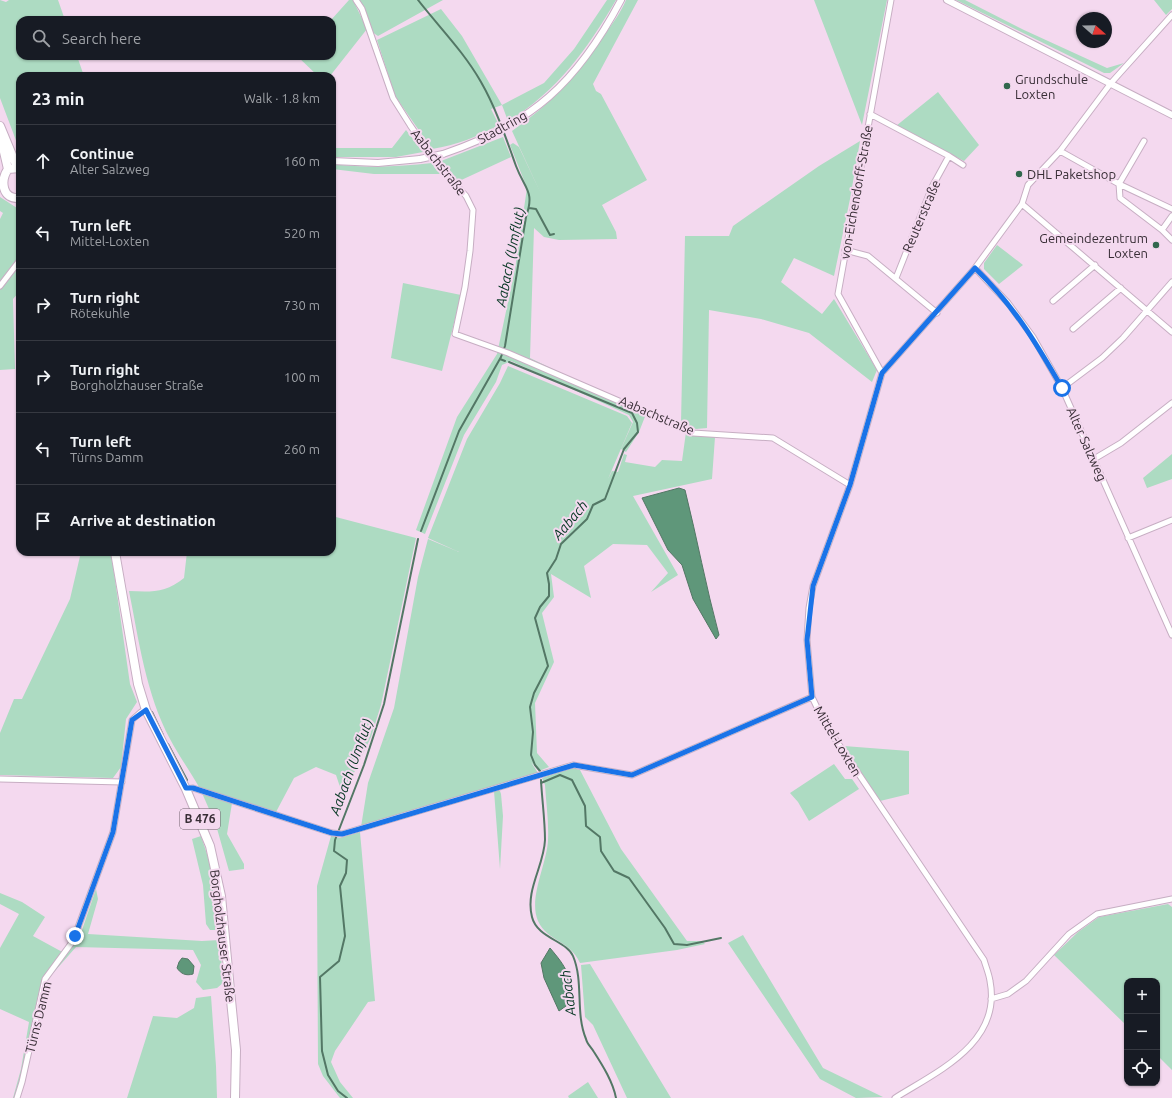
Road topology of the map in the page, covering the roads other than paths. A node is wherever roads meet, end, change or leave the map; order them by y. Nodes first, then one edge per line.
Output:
1 (356, 0) edge
2 (621, 0) edge
3 (891, 0) edge
4 (947, 0) edge
5 (1172, 14) edge
6 (1111, 83) junction
7 (870, 114) junction
8 (1172, 115) edge
9 (0, 126) edge
10 (0, 133) edge
11 (1144, 141) dead end
12 (1060, 151) junction
13 (949, 156) junction
14 (336, 160) edge
15 (16, 161) edge
16 (963, 165) dead end
17 (16, 168) edge
18 (8, 170) junction
19 (1119, 184) junction
20 (16, 198) edge
21 (1022, 204) junction
22 (1172, 210) edge
23 (1172, 216) edge
24 (1162, 230) junction
25 (1172, 240) edge
26 (845, 250) junction
27 (16, 265) edge
28 (1095, 265) junction
29 (975, 268) junction
30 (896, 278) junction
31 (1172, 282) edge
32 (0, 286) edge
33 (1121, 288) junction
34 (1053, 301) dead end
35 (1148, 310) junction
36 (937, 313) junction
37 (1073, 329) dead end
38 (1172, 332) edge
39 (882, 373) junction
40 (1062, 388) junction
41 (1172, 402) edge
42 (1094, 459) junction
43 (850, 485) junction
44 (1172, 520) edge
45 (1128, 538) junction
46 (116, 556) edge
47 (1171, 633) edge
48 (812, 697) junction
49 (146, 710) junction
50 (0, 779) edge
51 (122, 782) junction
52 (186, 788) junction
53 (1172, 899) edge
54 (991, 999) junction
55 (17, 1098) edge
56 (235, 1098) edge
57 (895, 1098) edge

1 - 43 street, Aabachstraße
2 - 14 street, Stadtring, bridge
3 - 7 street, von-Eichendorff-Straße
4 - 6 street
5 - 6 street, Mittel-Loxten
6 - 8 street
6 - 12 street, Mittel-Loxten
7 - 13 street
7 - 26 street, von-Eichendorff-Straße
9 - 15 main road
10 - 18 main road
11 - 19 street
12 - 19 street
12 - 21 street, Mittel-Loxten
13 - 16 street
13 - 30 street, Reuterstraße
17 - 18 main road
18 - 20 main road
19 - 22 street
19 - 24 street
21 - 28 street
21 - 29 street, Mittel-Loxten
23 - 24 street
24 - 25 street
26 - 30 street
26 - 39 street, von-Eichendorff-Straße
27 - 32 street
28 - 33 street
28 - 34 street
29 - 36 street, Mittel-Loxten
29 - 40 street, Alter Salzweg
30 - 36 street
31 - 35 street
33 - 35 street
33 - 37 street
35 - 38 street
35 - 40 street
36 - 39 street, Mittel-Loxten
39 - 43 street, Mittel-Loxten
40 - 42 street, Alter Salzweg
41 - 42 street
42 - 45 street, Alter Salzweg
43 - 48 street, Mittel-Loxten
44 - 45 street
45 - 47 street, Alter Salzweg
46 - 49 main road, Borgholzhauser Straße / B 476
48 - 52 street
48 - 54 street, Mittel-Loxten
49 - 51 street, Türns Damm
49 - 52 main road, Borgholzhauser Straße / B 476
50 - 51 street
51 - 55 street, Türns Damm
52 - 56 main road, Borgholzhauser Straße / B 476
53 - 54 street
54 - 57 street, Mittel-Loxten

